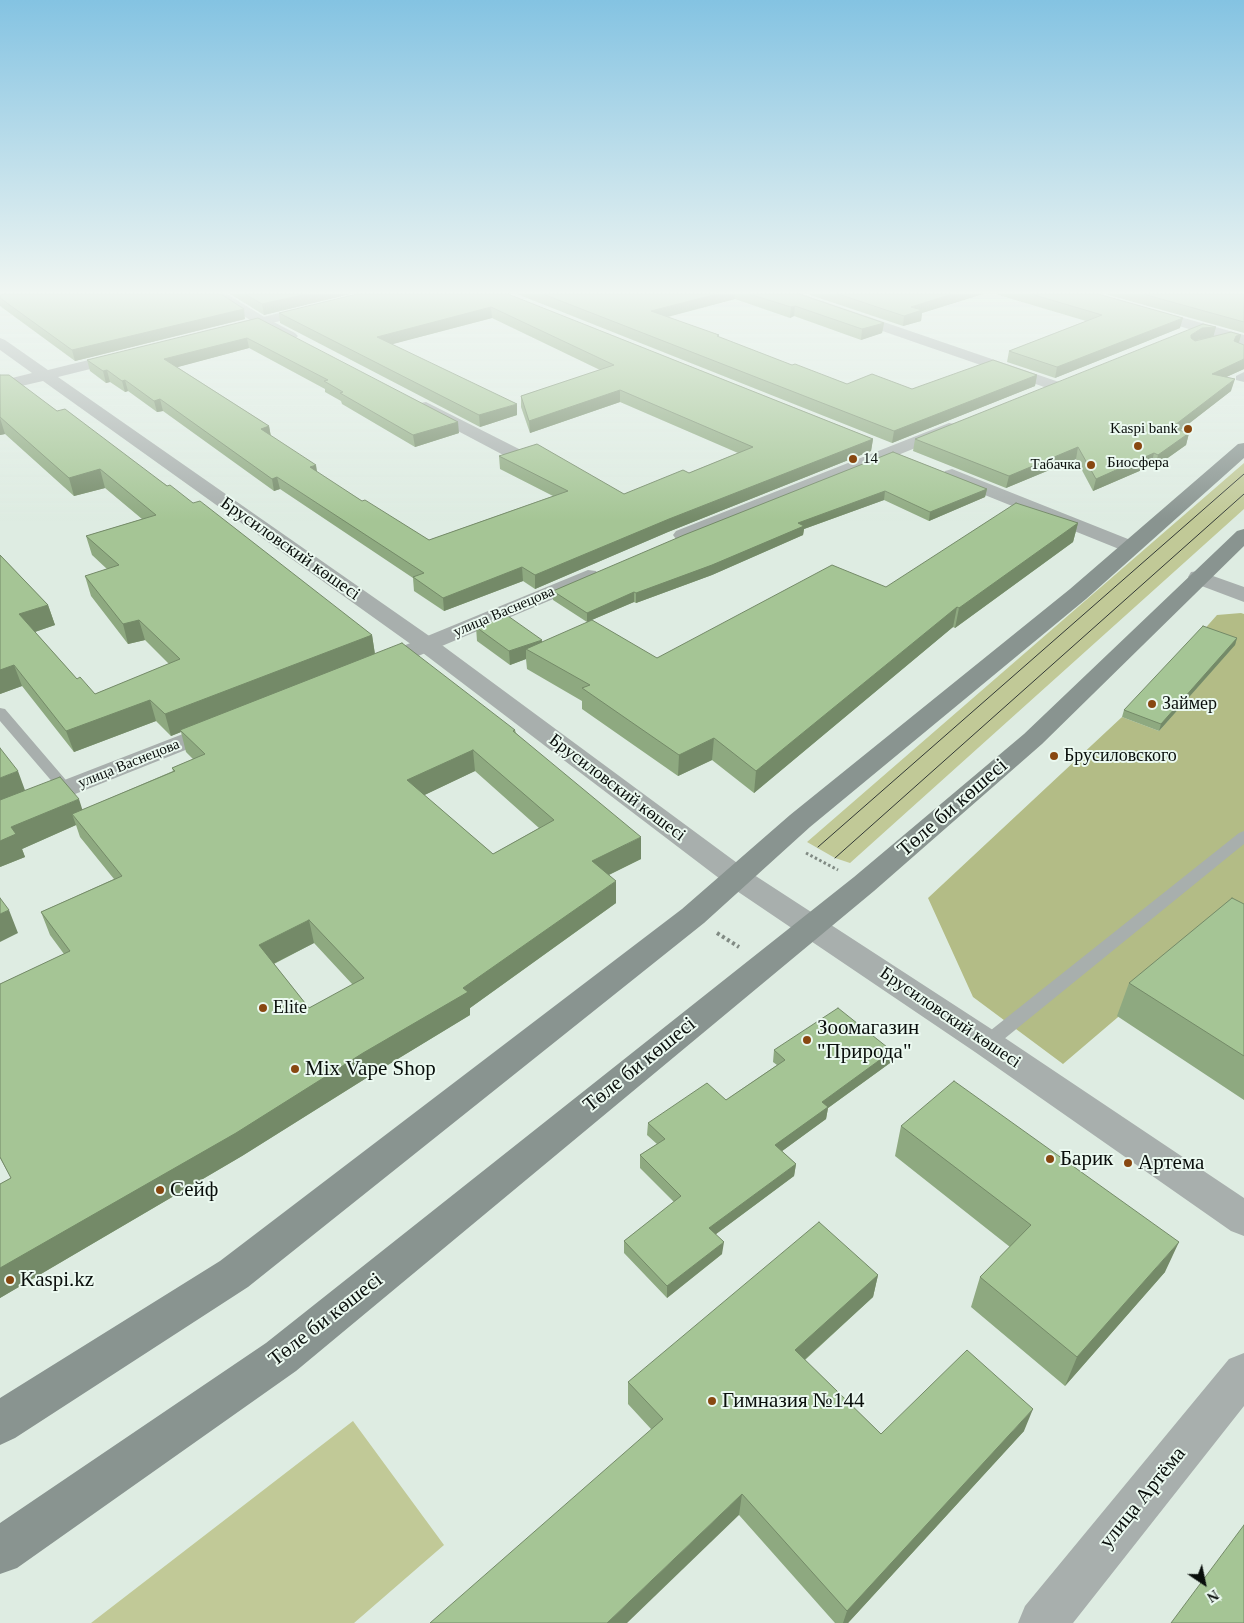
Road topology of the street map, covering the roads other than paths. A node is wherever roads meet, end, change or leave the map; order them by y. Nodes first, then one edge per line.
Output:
1 (36, 370) edge
2 (70, 370) edge
3 (1009, 370) edge
4 (1244, 375) edge
5 (45, 376) junction
6 (1074, 379) edge
7 (1244, 379) edge
8 (0, 386) edge
9 (1056, 386) junction
10 (1028, 397) edge
11 (410, 399) edge
12 (964, 422) edge
13 (873, 444) edge
14 (891, 451) junction
15 (1242, 451) edge
16 (515, 454) edge
17 (919, 462) edge
18 (937, 470) edge
19 (1244, 535) edge
20 (667, 542) edge
21 (1131, 547) junction
22 (605, 569) edge
23 (1198, 577) junction
24 (1244, 596) edge
25 (427, 645) junction
26 (353, 675) edge
27 (0, 712) edge
28 (242, 719) edge
29 (66, 789) junction
30 (0, 815) edge
31 (1244, 836) edge
32 (738, 878) junction
33 (812, 925) junction
34 (987, 1043) junction
35 (1244, 1219) edge
36 (1244, 1373) edge
37 (0, 1424) edge
38 (0, 1551) edge
39 (1042, 1623) edge

1 - 5 street, Брусиловский көшесі
2 - 5 street
3 - 9 street
4 - 7 lane
5 - 8 street
5 - 25 street, Брусиловский көшесі
6 - 9 street
9 - 10 street
11 - 16 street
12 - 14 street
13 - 14 street
14 - 17 street
14 - 20 street
15 - 21 main road
18 - 21 street
19 - 23 main road, Төле би көшесі
21 - 32 main road
22 - 25 street, улица Васнецова
23 - 24 street
23 - 33 main road, Төле би көшесі
25 - 26 street, улица Васнецова
25 - 32 street, Брусиловский көшесі
27 - 29 lane
28 - 29 street, улица Васнецова
29 - 30 street, улица Васнецова
31 - 34 lane
32 - 33 street, Брусиловский көшесі
32 - 37 main road
33 - 34 street, Брусиловский көшесі
33 - 38 main road, Төле би көшесі
34 - 35 street, Брусиловский көшесі
36 - 39 street, улица Артёма

